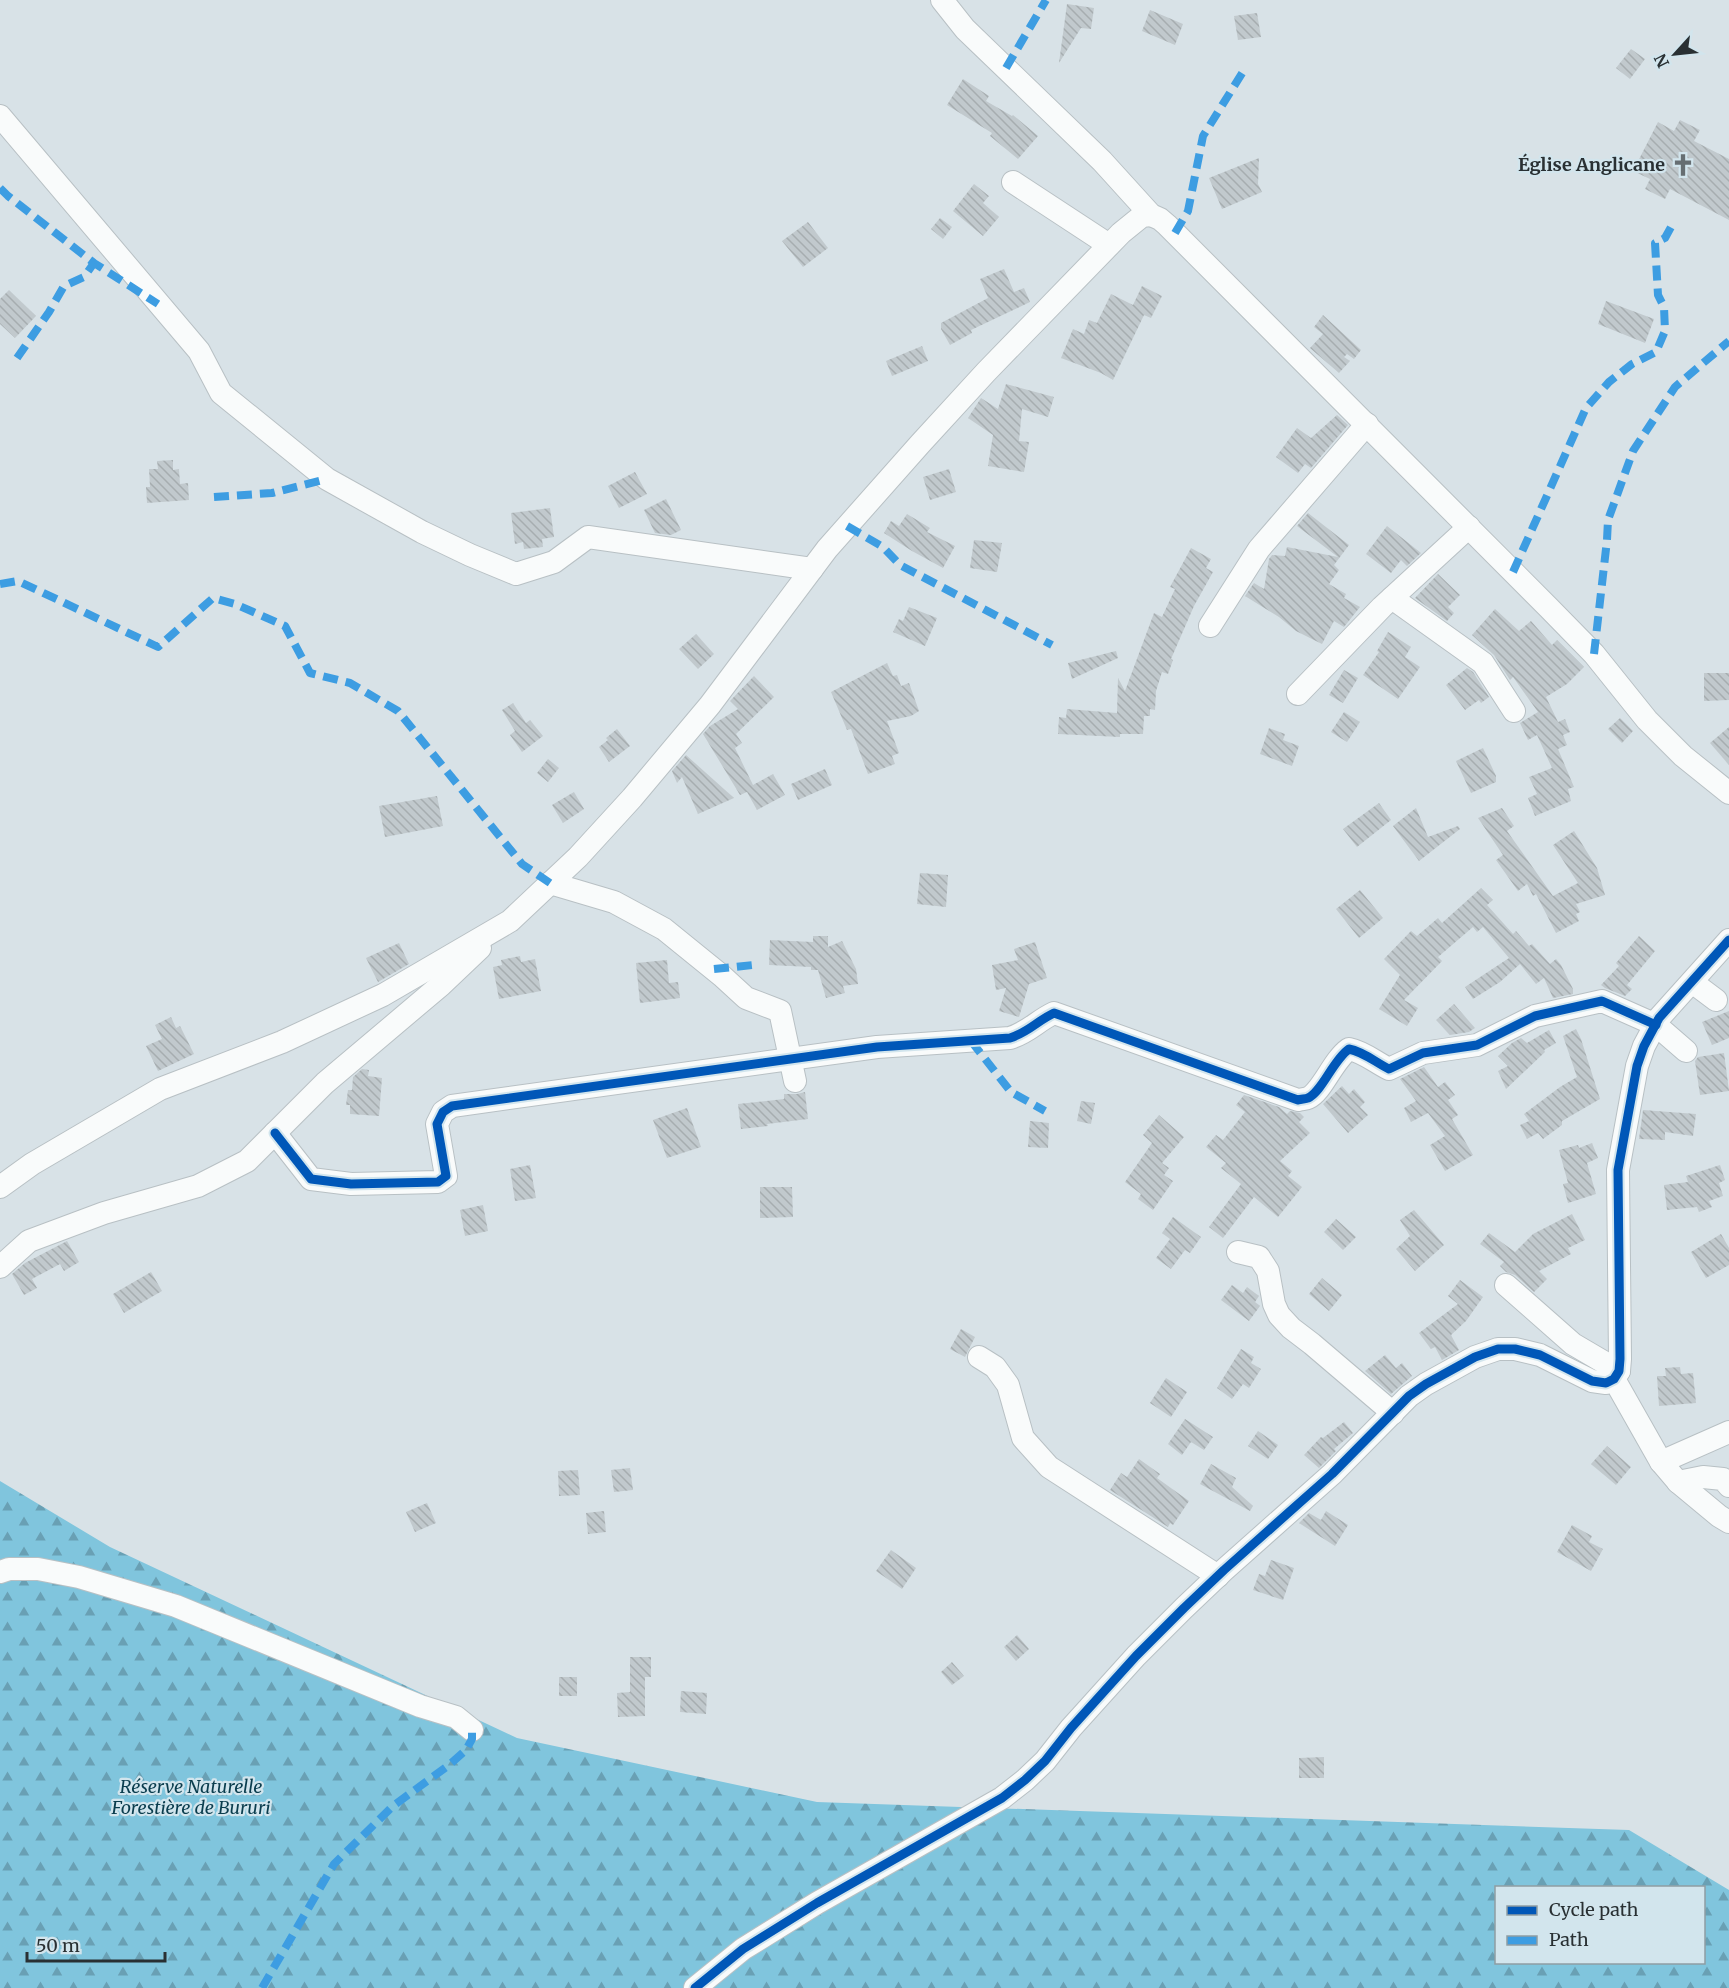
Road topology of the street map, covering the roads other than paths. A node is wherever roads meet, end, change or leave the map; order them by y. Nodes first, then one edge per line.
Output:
1 (942, 0) edge
2 (0, 116) edge
3 (1013, 182) dead end
4 (1151, 215) junction
5 (1109, 245) junction
6 (1367, 423) junction
7 (1469, 527) junction
8 (812, 569) junction
9 (1392, 598) junction
10 (1210, 626) dead end
11 (1298, 694) dead end
12 (1514, 711) dead end
13 (1729, 793) edge
14 (550, 884) junction
15 (510, 921) junction
16 (1729, 940) edge
17 (1692, 982) junction
18 (1716, 1000) dead end
19 (1656, 1025) junction
20 (1686, 1051) dead end
21 (790, 1059) junction
22 (795, 1081) dead end
23 (275, 1133) junction
24 (0, 1187) edge
25 (1238, 1252) dead end
26 (0, 1268) edge
27 (1506, 1285) dead end
28 (979, 1357) dead end
29 (1617, 1375) junction
30 (1393, 1413) junction
31 (1729, 1432) edge
32 (1661, 1462) junction
33 (1678, 1482) junction
34 (1729, 1486) edge
35 (1729, 1522) edge
36 (0, 1572) edge
37 (1218, 1576) junction
38 (472, 1730) dead end
39 (695, 1988) edge

1 - 4 street
2 - 8 street
3 - 5 street
4 - 5 street
4 - 6 street
5 - 8 street
6 - 7 street
6 - 10 street
7 - 9 street
7 - 13 street
8 - 14 street
9 - 11 street
9 - 12 street
14 - 15 street
14 - 21 street
15 - 23 street
15 - 24 street
16 - 17 street
17 - 18 street
17 - 19 street
19 - 20 street
19 - 21 street
19 - 29 street
21 - 22 street
21 - 23 street
23 - 26 street
25 - 30 street
27 - 29 street
28 - 37 street
29 - 30 street
29 - 32 street
30 - 37 street
31 - 32 street
32 - 33 street
33 - 34 street
33 - 35 street
36 - 38 street
37 - 39 street

